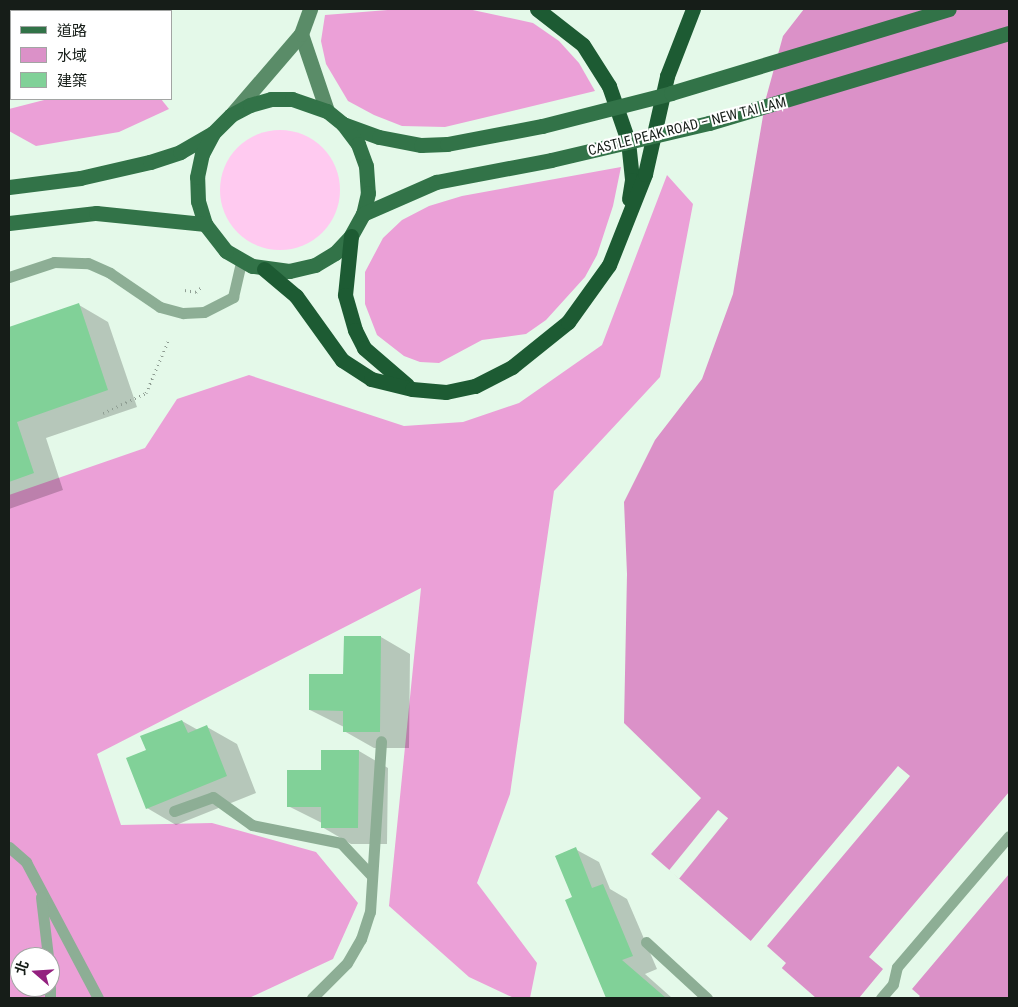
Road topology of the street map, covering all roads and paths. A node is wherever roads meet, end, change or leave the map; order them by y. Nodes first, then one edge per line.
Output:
1 (310, 9) edge
2 (537, 9) edge
3 (693, 9) edge
4 (949, 9) edge
5 (1009, 33) edge
6 (301, 34) junction
7 (328, 112) junction
8 (231, 116) junction
9 (343, 124) junction
10 (214, 133) junction
11 (9, 186) edge
12 (363, 214) junction
13 (9, 223) edge
14 (205, 224) junction
15 (351, 236) junction
16 (620, 241) junction
17 (241, 261) junction
18 (264, 269) junction
19 (9, 277) edge
20 (203, 286) dead end
21 (184, 290) dead end
22 (168, 339) dead end
23 (412, 389) junction
24 (102, 413) dead end
25 (381, 740) dead end
26 (174, 811) dead end
27 (1009, 836) edge
28 (9, 847) edge
29 (372, 876) junction
30 (39, 888) junction
31 (646, 942) dead end
32 (47, 947) edge
33 (98, 998) edge
34 (312, 998) edge
35 (707, 998) edge
36 (881, 998) edge

1 - 6 main road
2 - 16 highway
3 - 16 highway
4 - 9 main road, bridge
5 - 12 main road, CASTLE PEAK ROAD – NEW TAI LAM, bridge
6 - 7 main road
6 - 8 main road
7 - 8 main road
7 - 9 main road
8 - 10 main road
9 - 12 main road
10 - 11 main road
10 - 14 main road
12 - 15 main road
13 - 14 main road
14 - 17 main road
15 - 18 main road
15 - 23 highway
16 - 23 highway
17 - 18 main road
17 - 19 lane
18 - 23 highway
20 - 21 path
22 - 24 path
25 - 29 lane
26 - 29 lane
27 - 36 lane
28 - 30 lane
29 - 34 lane
30 - 32 lane
30 - 33 lane
31 - 35 lane

